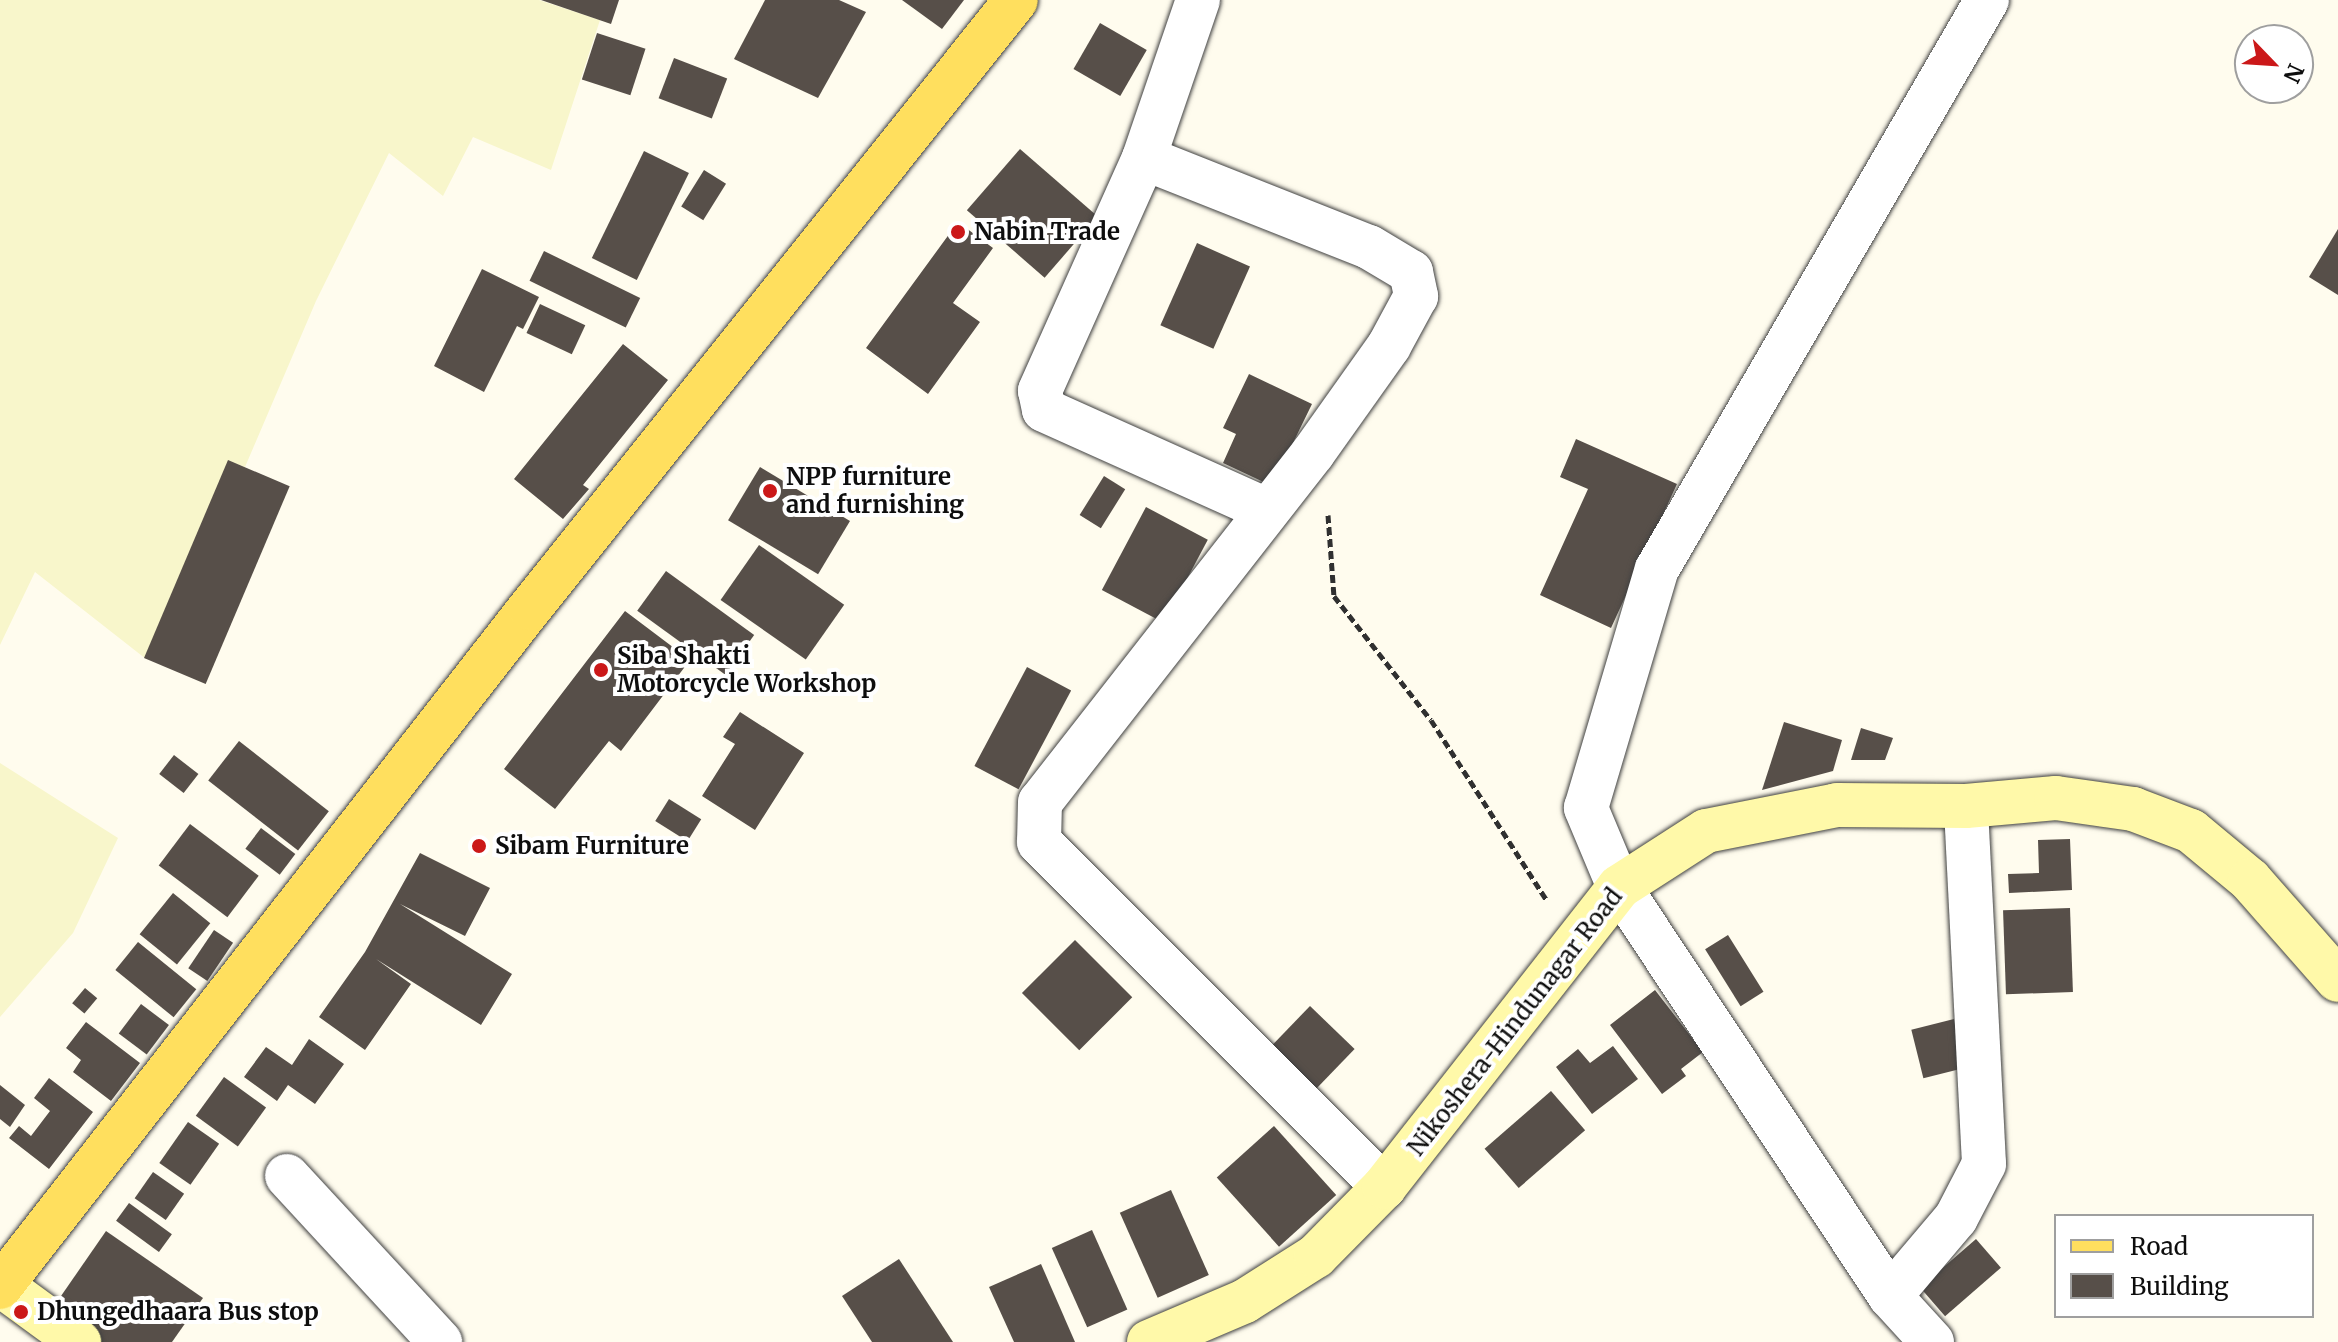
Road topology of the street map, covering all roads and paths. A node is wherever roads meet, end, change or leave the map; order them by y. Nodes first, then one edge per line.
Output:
1 (1016, 0) edge
2 (1198, 0) edge
3 (1987, 0) edge
4 (1144, 158) junction
5 (1313, 453) junction
6 (1264, 509) junction
7 (1966, 806) junction
8 (1619, 887) junction
9 (1581, 940) junction
10 (2338, 980) edge
11 (287, 1176) dead end
12 (1384, 1187) junction
13 (1, 1286) edge
14 (1890, 1296) junction
15 (79, 1342) edge
16 (440, 1342) edge
17 (1149, 1342) edge
18 (1932, 1342) edge

1 - 13 main road
2 - 4 street
3 - 8 street
4 - 5 street
4 - 6 street
5 - 6 street
5 - 9 path
6 - 12 street
7 - 8 main road, Nikoshera-Hindunagar Road
7 - 10 main road, Nikoshera-Hindunagar Road
7 - 14 street
8 - 9 main road, Nikoshera-Hindunagar Road
8 - 14 street
9 - 12 main road, Nikoshera-Hindunagar Road
11 - 16 street
12 - 17 main road, Nikoshera-Hindunagar Road
13 - 15 main road
14 - 18 street

